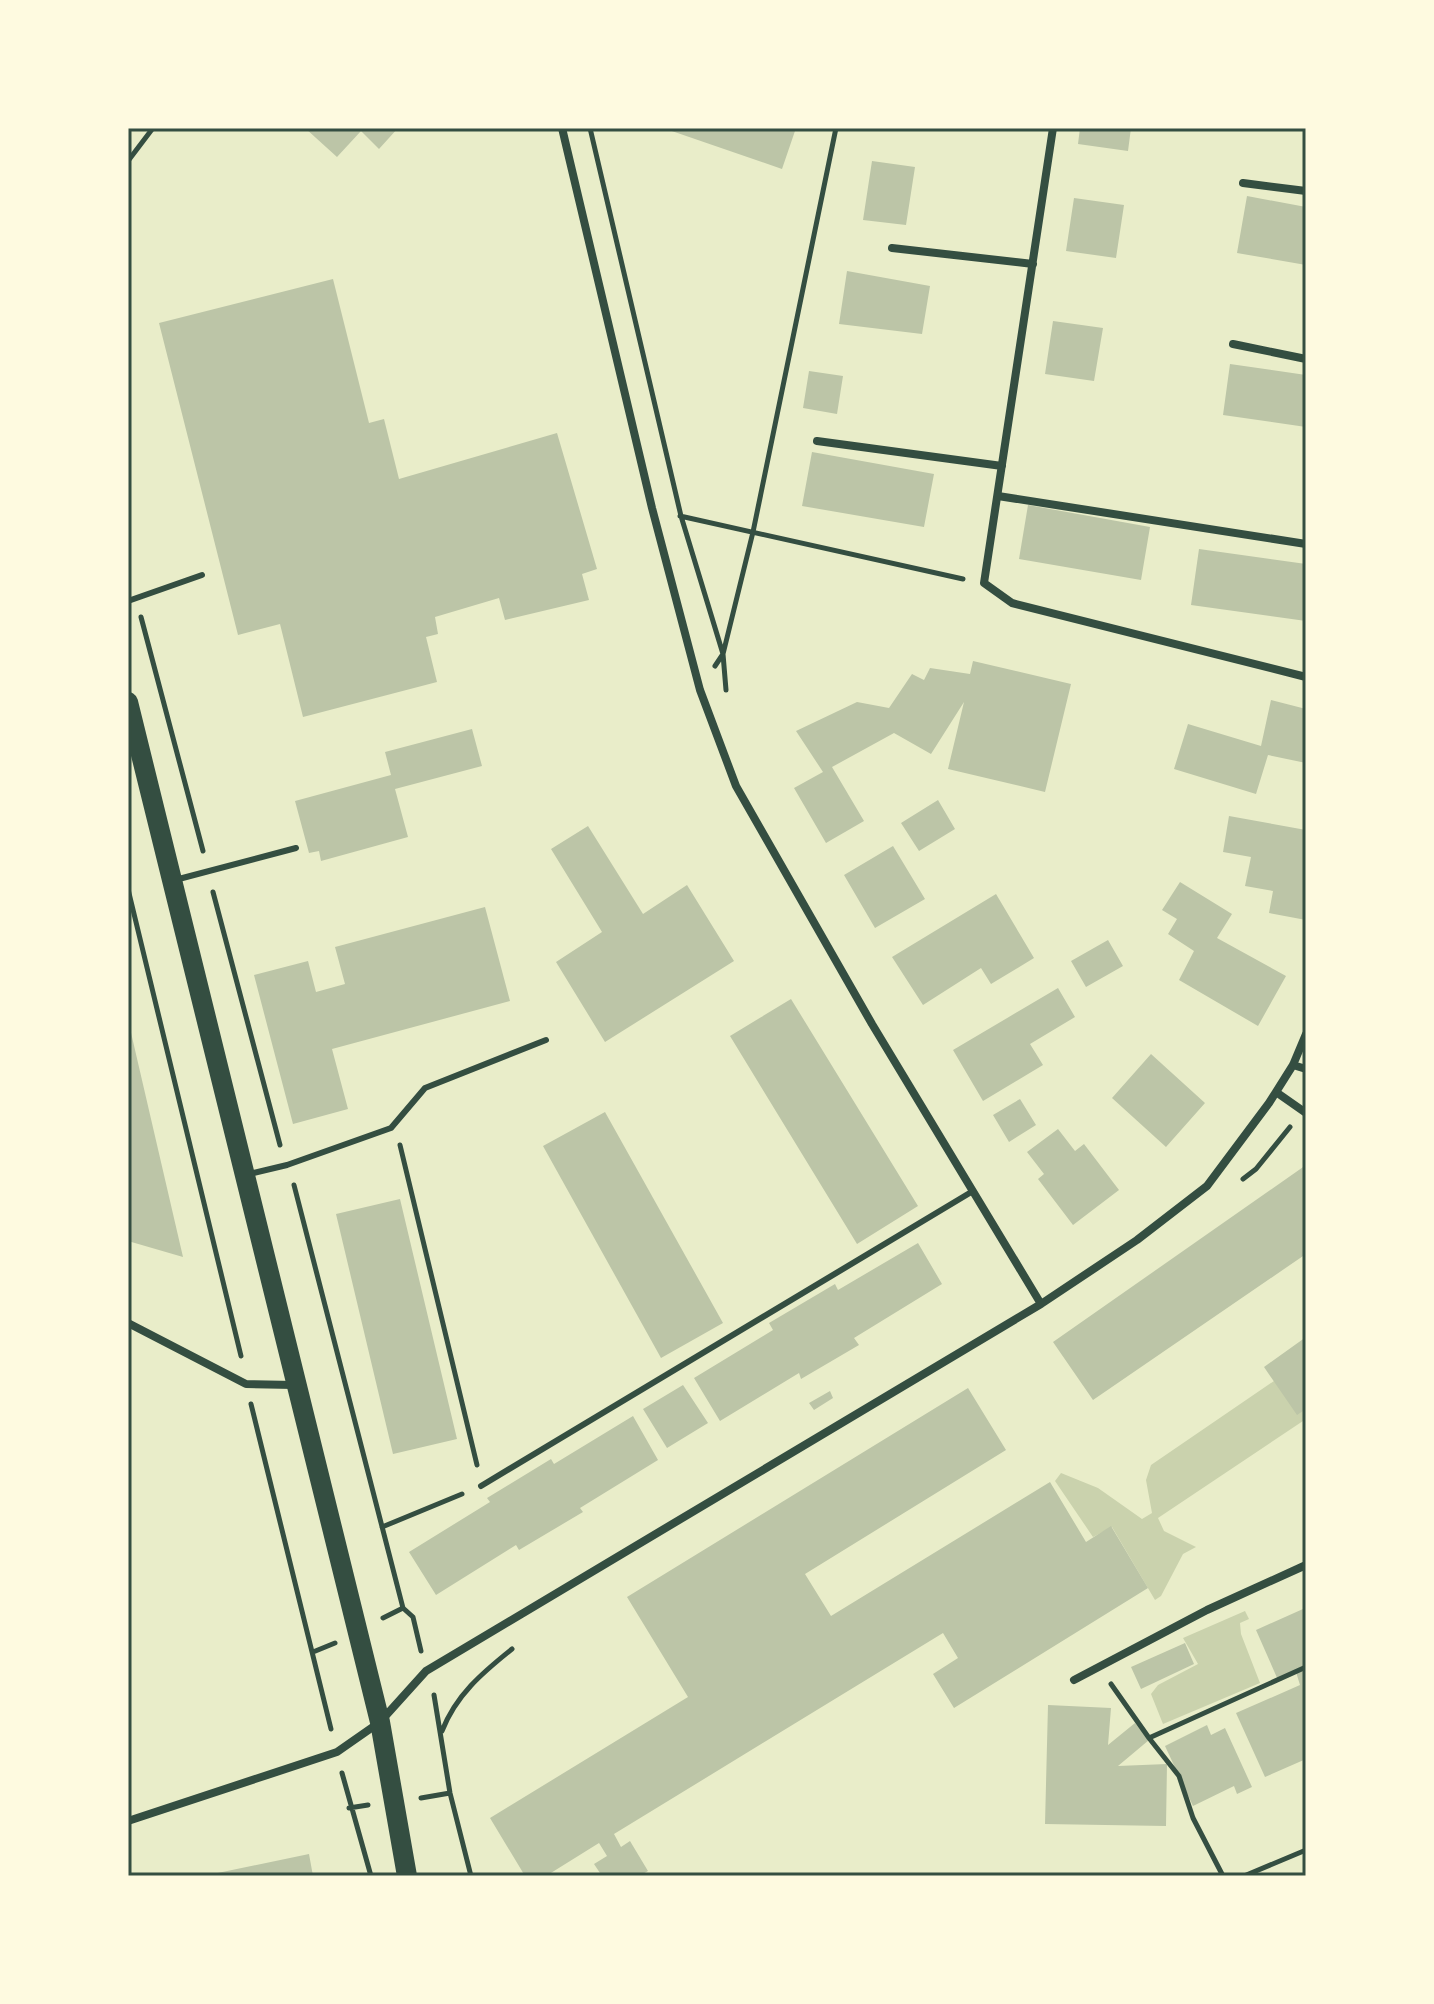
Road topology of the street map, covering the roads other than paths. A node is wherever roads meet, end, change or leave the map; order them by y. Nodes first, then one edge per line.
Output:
1 (562, 128) edge
2 (1053, 128) edge
3 (1243, 183) dead end
4 (1306, 191) edge
5 (892, 248) dead end
6 (1033, 264) junction
7 (1233, 344) dead end
8 (1306, 359) edge
9 (817, 441) dead end
10 (1002, 466) junction
11 (998, 496) junction
12 (1306, 544) edge
13 (202, 575) dead end
14 (128, 601) edge
15 (1306, 677) edge
16 (130, 714) edge
17 (296, 848) dead end
18 (174, 880) junction
19 (1306, 1034) edge
20 (546, 1040) dead end
21 (1293, 1065) junction
22 (1306, 1069) edge
23 (1276, 1092) junction
24 (1306, 1113) edge
25 (244, 1175) junction
26 (973, 1191) junction
27 (1041, 1304) junction
28 (128, 1323) edge
29 (294, 1385) junction
30 (481, 1486) road end
31 (1306, 1565) edge
32 (1074, 1680) dead end
33 (380, 1722) junction
34 (128, 1821) edge
35 (407, 1876) edge

1 - 26 street
2 - 6 street
3 - 4 street
5 - 6 street
6 - 10 street
7 - 8 street
9 - 10 street
10 - 11 street
11 - 12 street
11 - 15 street
13 - 14 lane
16 - 18 main road
17 - 18 lane
18 - 25 main road
19 - 21 street
20 - 25 lane
21 - 22 street
21 - 23 street
23 - 24 street
23 - 27 street
25 - 29 main road
26 - 27 street
26 - 30 lane
27 - 33 street
28 - 29 street
29 - 33 main road
31 - 32 street
33 - 34 street
33 - 35 main road

